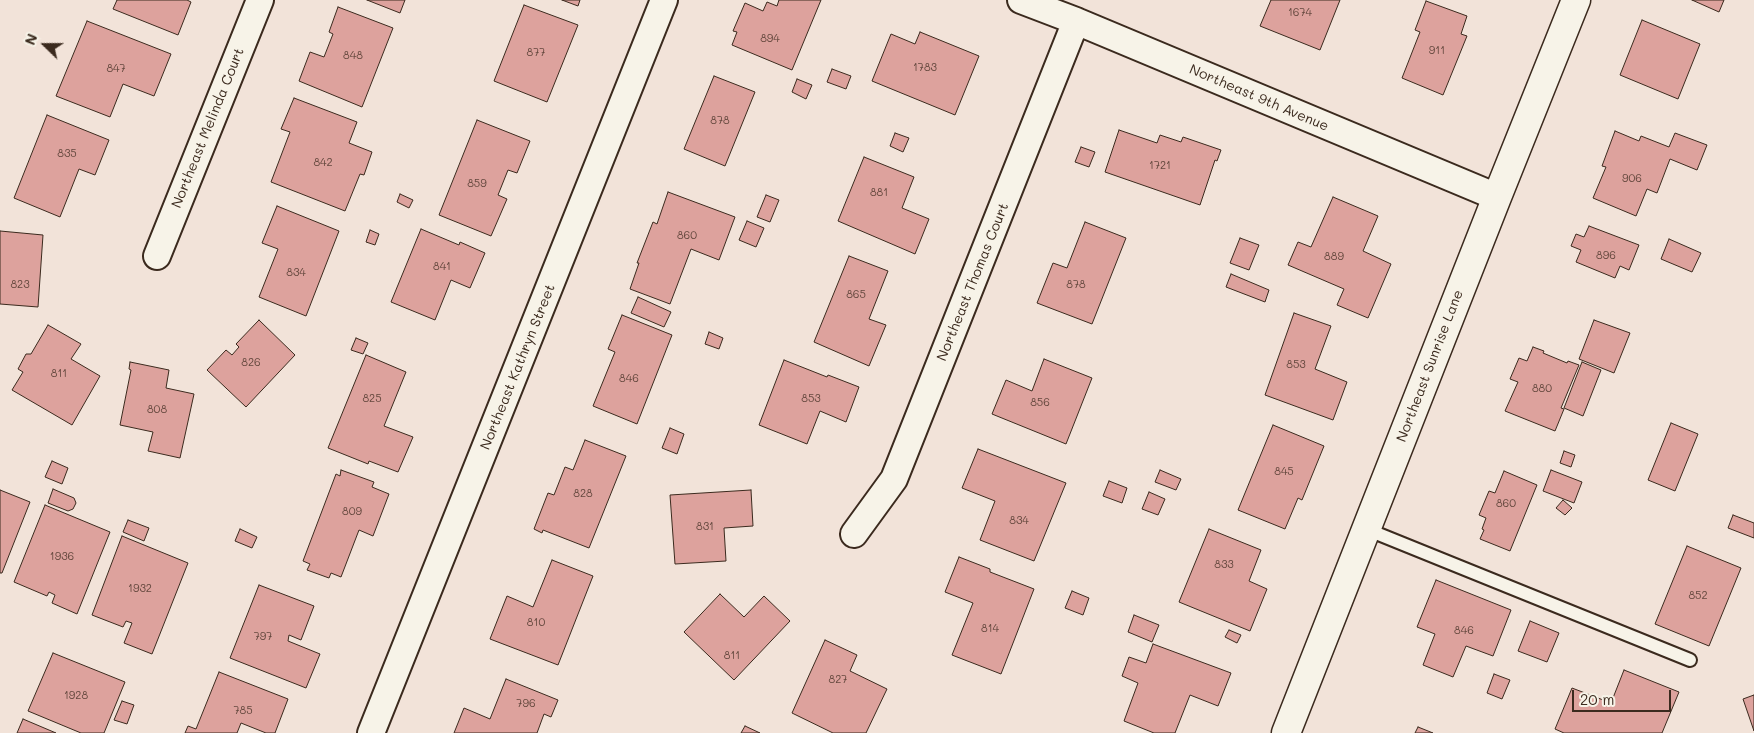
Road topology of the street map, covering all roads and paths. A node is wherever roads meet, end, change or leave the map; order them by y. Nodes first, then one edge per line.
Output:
1 (260, 0) edge
2 (664, 0) edge
3 (1021, 0) edge
4 (1576, 0) edge
5 (1076, 21) junction
6 (1497, 197) junction
7 (156, 256) dead end
8 (1366, 528) junction
9 (854, 534) dead end
10 (1690, 660) dead end
11 (371, 733) edge
12 (1286, 733) edge

1 - 7 street, Northeast Melinda Court
2 - 11 street, Northeast Kathryn Street
3 - 5 street, Northeast 9th Avenue
4 - 6 street, Northeast Sunrise Lane
5 - 6 street, Northeast 9th Avenue
5 - 9 street, Northeast Thomas Court
6 - 8 street, Northeast Sunrise Lane
8 - 10 lane
8 - 12 street, Northeast Sunrise Lane

